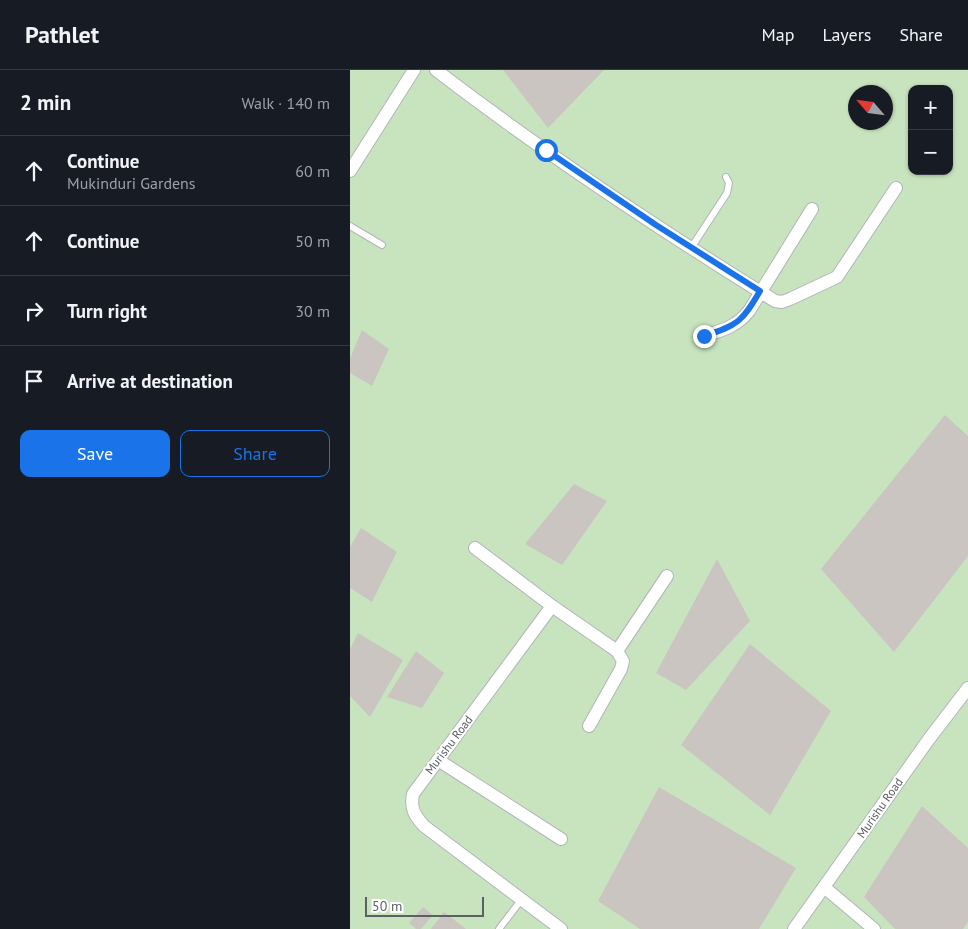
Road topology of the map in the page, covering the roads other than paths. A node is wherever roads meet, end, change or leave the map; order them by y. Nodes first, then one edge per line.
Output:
1 (414, 70) edge
2 (436, 70) edge
3 (350, 171) edge
4 (726, 177) dead end
5 (896, 188) dead end
6 (812, 209) dead end
7 (350, 226) edge
8 (382, 246) dead end
9 (692, 248) junction
10 (760, 291) junction
11 (704, 336) dead end
12 (476, 548) dead end
13 (667, 576) dead end
14 (552, 606) junction
15 (617, 652) junction
16 (968, 688) edge
17 (589, 726) dead end
18 (438, 760) junction
19 (561, 840) dead end
20 (824, 887) junction
21 (522, 899) junction
22 (499, 929) edge
23 (561, 929) edge
24 (794, 929) edge
25 (874, 929) edge

1 - 3 street
2 - 9 street
4 - 9 lane
5 - 10 street
6 - 10 street
7 - 8 lane
9 - 10 street
10 - 11 street
12 - 14 street
13 - 15 street
14 - 15 street
14 - 18 street, Murishu Road
15 - 17 street
16 - 20 street, Murishu Road
18 - 19 street
18 - 21 street, Murishu Road
20 - 24 street, Murishu Road
20 - 25 street
21 - 22 lane
21 - 23 street, Murishu Road

